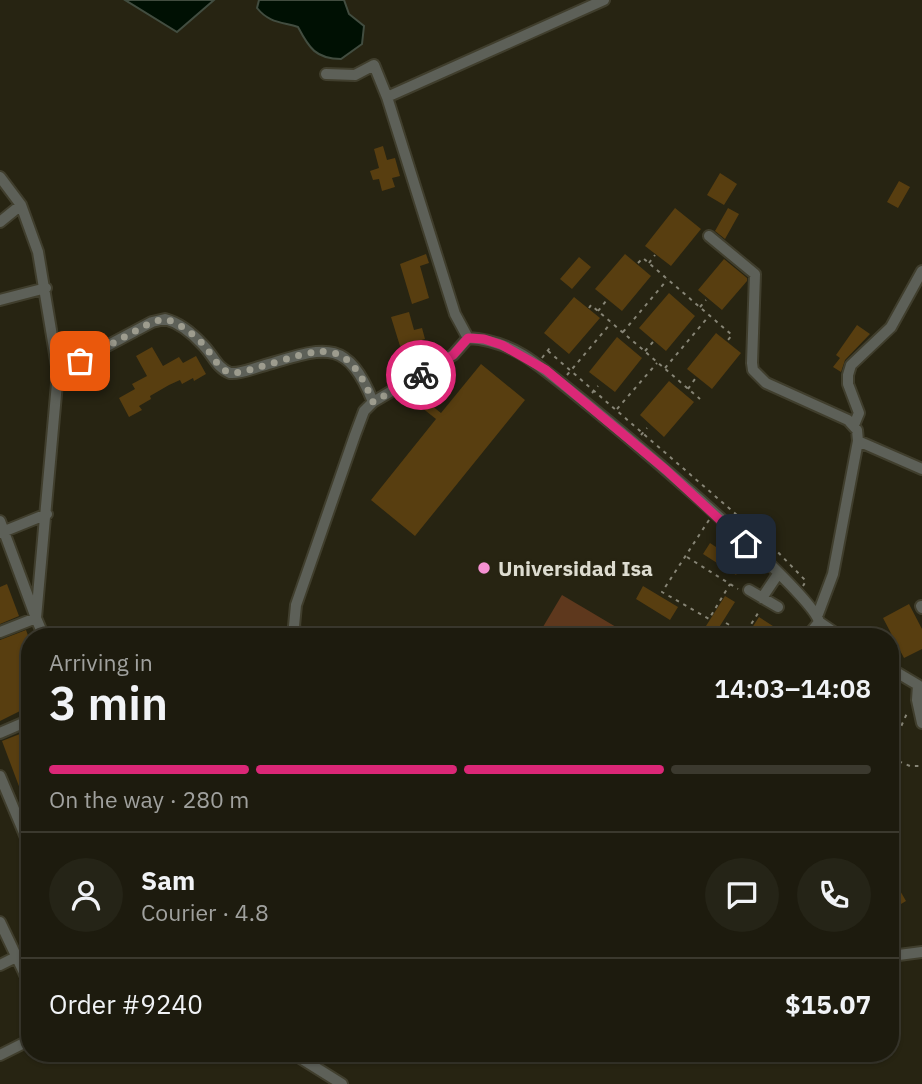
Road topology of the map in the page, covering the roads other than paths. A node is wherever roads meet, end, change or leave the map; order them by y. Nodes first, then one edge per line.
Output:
1 (604, 0) edge
2 (326, 74) dead end
3 (387, 96) junction
4 (0, 177) edge
5 (21, 205) junction
6 (0, 222) edge
7 (709, 236) dead end
8 (922, 271) edge
9 (46, 288) junction
10 (0, 300) edge
11 (468, 338) junction
12 (58, 372) junction
13 (373, 402) junction
14 (854, 425) junction
15 (858, 441) junction
16 (922, 469) edge
17 (47, 514) junction
18 (1, 529) edge
19 (778, 574) junction
20 (749, 590) road end
21 (764, 599) junction
22 (778, 607) dead end
23 (36, 618) junction
24 (818, 618) junction
25 (40, 628) edge
26 (295, 628) edge
27 (812, 628) edge
28 (830, 628) edge
29 (0, 632) edge
30 (899, 672) edge
31 (920, 683) edge
32 (922, 723) edge
33 (21, 724) edge
34 (0, 733) edge
35 (1, 783) edge
36 (21, 821) edge
37 (18, 822) junction
38 (21, 828) edge
39 (0, 922) edge
40 (922, 952) edge
41 (899, 955) edge
42 (16, 957) junction
43 (0, 965) edge
44 (21, 967) edge
45 (21, 1044) edge
46 (0, 1055) edge
47 (307, 1062) edge
48 (342, 1084) edge

1 - 3 street
2 - 3 street
3 - 11 street
4 - 5 street
5 - 6 street
5 - 9 street
7 - 14 street
8 - 14 street
9 - 10 street
9 - 12 street
11 - 13 street
11 - 19 street
12 - 13 street
12 - 17 street
13 - 26 street
14 - 15 street
15 - 16 street
15 - 24 street
17 - 18 street
17 - 23 street
18 - 23 street
19 - 21 street
19 - 24 street
20 - 21 street
21 - 22 street
23 - 25 street
23 - 29 street
24 - 27 street
24 - 28 street
30 - 31 street
31 - 32 street
33 - 34 street
35 - 37 street
36 - 37 street
37 - 38 street
39 - 42 street
40 - 41 street
42 - 43 street
42 - 44 street
45 - 46 street
47 - 48 street

